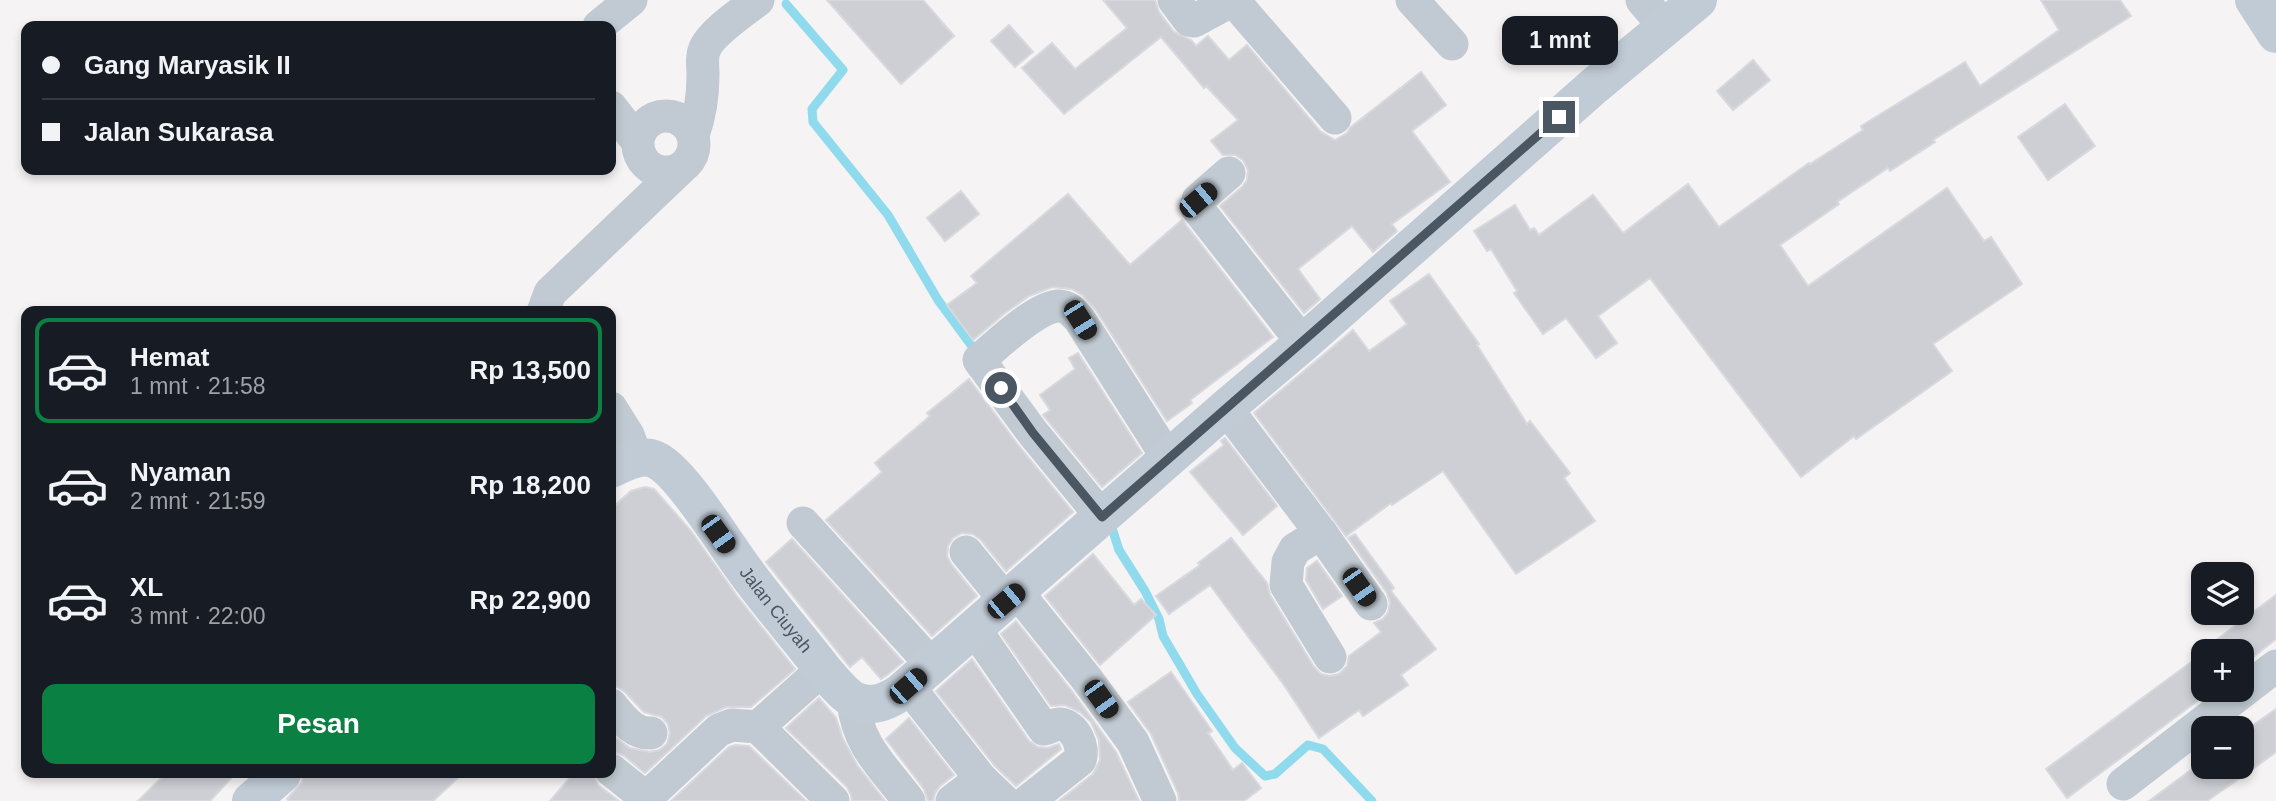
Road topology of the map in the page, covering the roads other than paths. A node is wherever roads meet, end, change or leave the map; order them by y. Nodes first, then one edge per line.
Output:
1 (631, 0) edge
2 (758, 0) edge
3 (1233, 0) edge
4 (1412, 0) edge
5 (1698, 0) edge
6 (2254, 0) edge
7 (1181, 10) edge
8 (1653, 14) edge
9 (604, 21) edge
10 (2276, 34) edge
11 (1452, 44) dead end
12 (616, 114) edge
13 (1335, 118) dead end
14 (693, 135) junction
15 (637, 141) junction
16 (680, 169) junction
17 (1229, 173) dead end
18 (545, 306) edge
19 (1303, 342) junction
20 (1226, 408) junction
21 (616, 416) edge
22 (1169, 460) junction
23 (624, 464) edge
24 (1102, 517) junction
25 (803, 523) dead end
26 (1321, 533) junction
27 (966, 552) dead end
28 (1011, 597) junction
29 (1371, 604) dead end
30 (974, 628) junction
31 (1330, 657) dead end
32 (2276, 666) edge
33 (822, 668) junction
34 (895, 689) junction
35 (616, 710) edge
36 (758, 727) junction
37 (651, 733) dead end
38 (616, 774) edge
39 (277, 778) edge
40 (2123, 785) dead end
41 (993, 790) edge
42 (647, 799) edge
43 (251, 801) edge
44 (833, 801) edge
45 (909, 801) edge
46 (952, 801) edge
47 (1028, 801) edge
48 (1160, 801) edge

1 - 9 street
2 - 14 street
3 - 7 street
3 - 13 street
4 - 11 street
5 - 8 street
6 - 10 street
8 - 19 street
12 - 15 street
14 - 15 street
14 - 16 street
15 - 16 street
16 - 18 street
17 - 19 street
19 - 20 street
20 - 22 street
20 - 26 street
21 - 23 street
22 - 24 street
22 - 24 street
23 - 33 street, Jalan Ciuyah
24 - 28 street
25 - 34 street
26 - 29 street
26 - 31 street
27 - 28 street
28 - 30 street
28 - 48 street
30 - 34 street
30 - 47 street
32 - 40 street
33 - 34 street, Jalan Ciuyah
33 - 36 street
34 - 41 street
34 - 45 street
35 - 37 street
36 - 42 street
36 - 44 street
38 - 42 street
39 - 43 street
41 - 46 street

